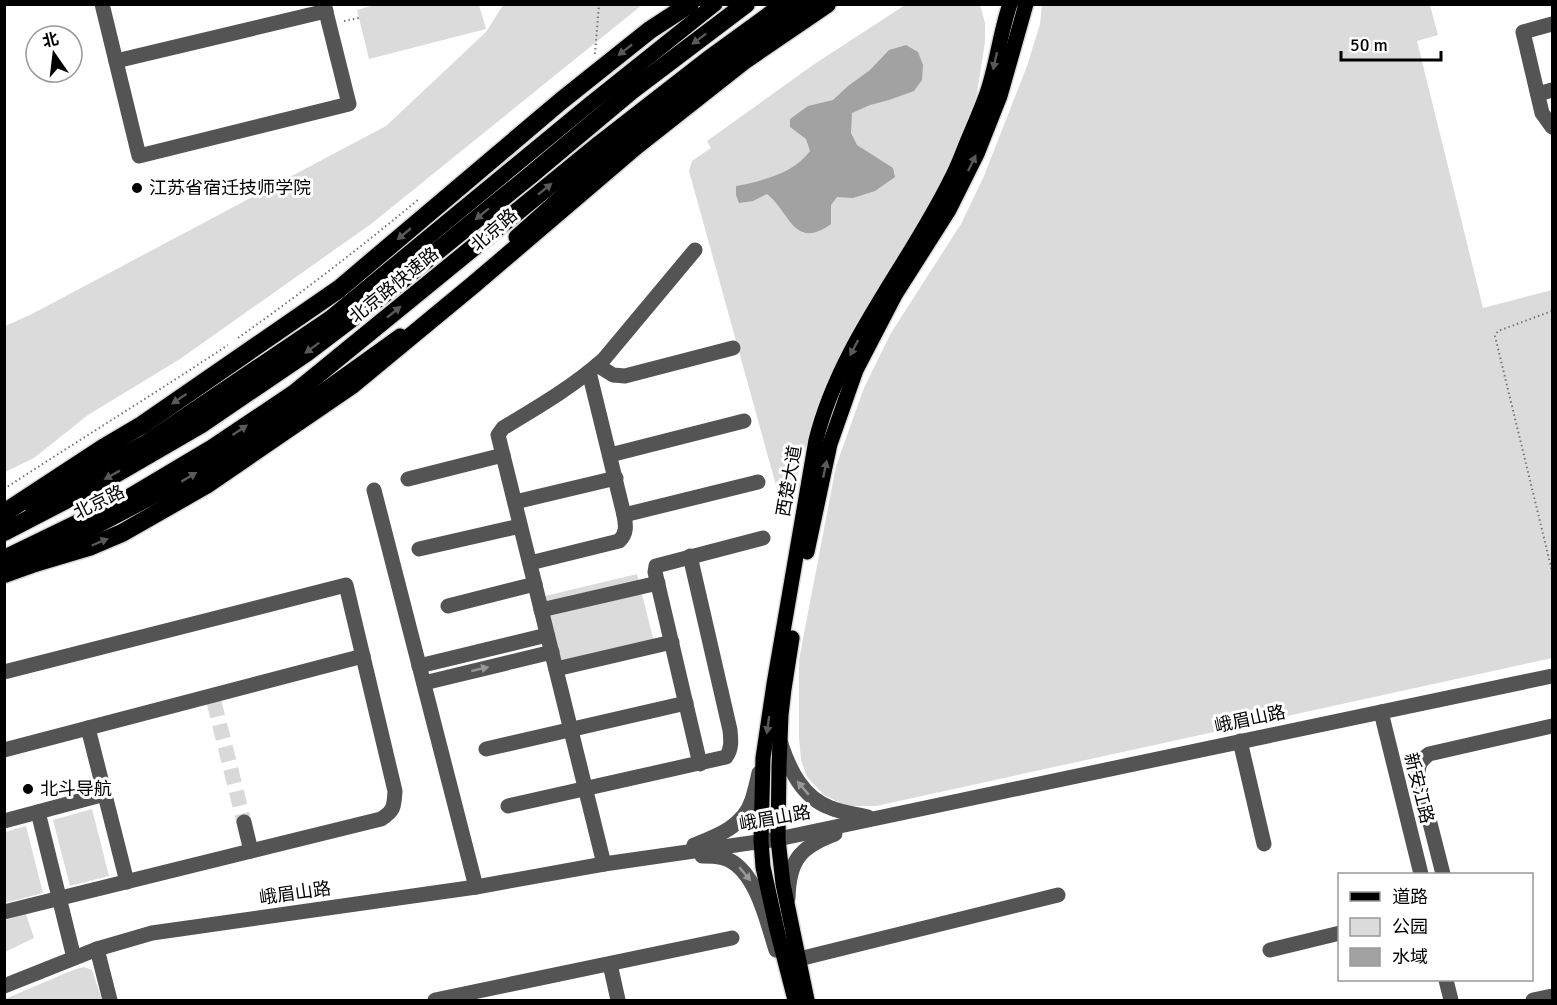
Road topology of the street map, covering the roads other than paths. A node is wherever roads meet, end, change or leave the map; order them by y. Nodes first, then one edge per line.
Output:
1 (102, 4) edge
2 (691, 4) edge
3 (715, 4) edge
4 (746, 4) edge
5 (785, 4) edge
6 (826, 4) edge
7 (833, 4) edge
8 (1026, 4) edge
9 (325, 8) edge
10 (1006, 8) edge
11 (806, 12) edge
12 (1552, 24) edge
13 (116, 61) junction
14 (1545, 92) edge
15 (1552, 127) edge
16 (695, 249) dead end
17 (733, 348) dead end
18 (593, 369) junction
19 (744, 421) dead end
20 (503, 455) junction
21 (610, 455) junction
22 (616, 478) junction
23 (408, 479) dead end
24 (758, 482) dead end
25 (374, 490) dead end
26 (515, 502) junction
27 (4, 514) edge
28 (624, 515) junction
29 (520, 526) junction
30 (4, 532) edge
31 (763, 538) dead end
32 (419, 549) dead end
33 (690, 556) junction
34 (4, 559) edge
35 (530, 563) junction
36 (4, 566) edge
37 (4, 574) edge
38 (658, 583) junction
39 (535, 585) junction
40 (448, 606) dead end
41 (541, 610) junction
42 (547, 635) junction
43 (672, 642) junction
44 (552, 652) junction
45 (363, 656) junction
46 (419, 666) junction
47 (556, 669) junction
48 (4, 672) edge
49 (1552, 676) edge
50 (423, 683) junction
51 (686, 704) junction
52 (1381, 712) junction
53 (1552, 726) edge
54 (88, 728) junction
55 (571, 730) junction
56 (780, 740) junction
57 (1240, 741) junction
58 (486, 749) dead end
59 (4, 750) edge
60 (763, 758) junction
61 (700, 764) junction
62 (585, 789) junction
63 (105, 794) junction
64 (508, 806) dead end
65 (38, 812) junction
66 (874, 818) junction
67 (4, 821) edge
68 (244, 822) tunnel mouth
69 (778, 839) junction
70 (762, 841) junction
71 (1264, 844) dead end
72 (251, 851) junction
73 (672, 854) junction
74 (604, 864) junction
75 (1420, 873) edge
76 (1443, 873) edge
77 (127, 882) junction
78 (476, 887) junction
79 (1058, 895) dead end
80 (59, 898) junction
81 (788, 910) junction
82 (4, 912) edge
83 (1338, 933) edge
84 (732, 938) dead end
85 (97, 949) junction
86 (1270, 950) dead end
87 (74, 958) junction
88 (799, 959) junction
89 (610, 964) junction
90 (1446, 981) edge
91 (4, 986) edge
92 (1552, 996) edge
93 (110, 1000) edge
94 (435, 1000) edge
95 (618, 1000) edge
96 (794, 1000) edge
97 (807, 1000) edge
98 (1452, 1000) edge
99 (1533, 1000) edge

1 - 13 street
2 -> 27 highway
3 - 27 main road, 北京路
4 -> 30 highway, 北京路快速路
34 -> 5 highway, 北京路快速路
6 - 11 highway
7 - 11 main road, 北京路
56 -> 8 main road, 西楚大道
9 - 13 street
9 - 13 street
10 -> 60 main road, 西楚大道
36 -> 11 main road, 北京路
37 -> 11 highway
12 - 14 street
14 - 15 street
16 - 18 street
17 - 18 street
18 - 20 street
18 - 21 street
19 - 21 street
20 - 23 street
20 - 26 street
21 - 22 street
22 - 26 street
22 - 28 street
24 - 28 street
25 - 46 street
26 - 29 street
28 - 35 street
29 - 32 street
29 - 35 street
31 - 33 street
33 - 38 street
33 - 61 street
35 - 39 street
38 - 41 street
38 - 43 street
39 - 40 street
39 - 41 street
41 - 42 street
42 - 44 street
42 - 46 street
43 - 47 street
43 - 51 street
44 - 47 street
50 -> 44 street
45 - 48 street
45 - 54 street
45 - 72 street
46 - 50 street
47 - 55 street
49 - 52 street, 峨眉山路
50 - 78 street
51 - 55 street
51 - 61 street
52 - 57 street, 峨眉山路
52 - 75 street, 新安江路
53 - 76 street
54 - 59 street
54 - 63 street
55 - 58 street
55 - 62 street
66 -> 56 street
56 - 69 main road, 西楚大道
57 - 66 street, 峨眉山路
57 - 71 street
60 - 70 main road, 西楚大道
60 - 73 street
61 - 62 street
62 - 64 street
62 - 74 street
63 - 65 street
63 - 77 street
65 - 67 street
65 - 80 street
66 - 69 street, 峨眉山路
66 - 81 street
68 - 72 street
69 - 70 street, 峨眉山路
69 - 81 main road, 西楚大道
70 - 73 street, 峨眉山路
70 - 96 main road, 西楚大道
72 - 77 street
73 - 74 street, 峨眉山路
73 -> 96 street
74 - 78 street, 峨眉山路
77 - 80 street
78 - 85 street, 峨眉山路
79 - 88 street
80 - 82 street
80 - 87 street
81 - 88 main road, 西楚大道
83 - 86 street
84 - 89 street
85 - 87 street, 峨眉山路
85 - 93 street
87 - 91 street, 峨眉山路
88 - 97 main road, 西楚大道
89 - 94 street
89 - 95 street
90 - 98 street
92 - 99 street

